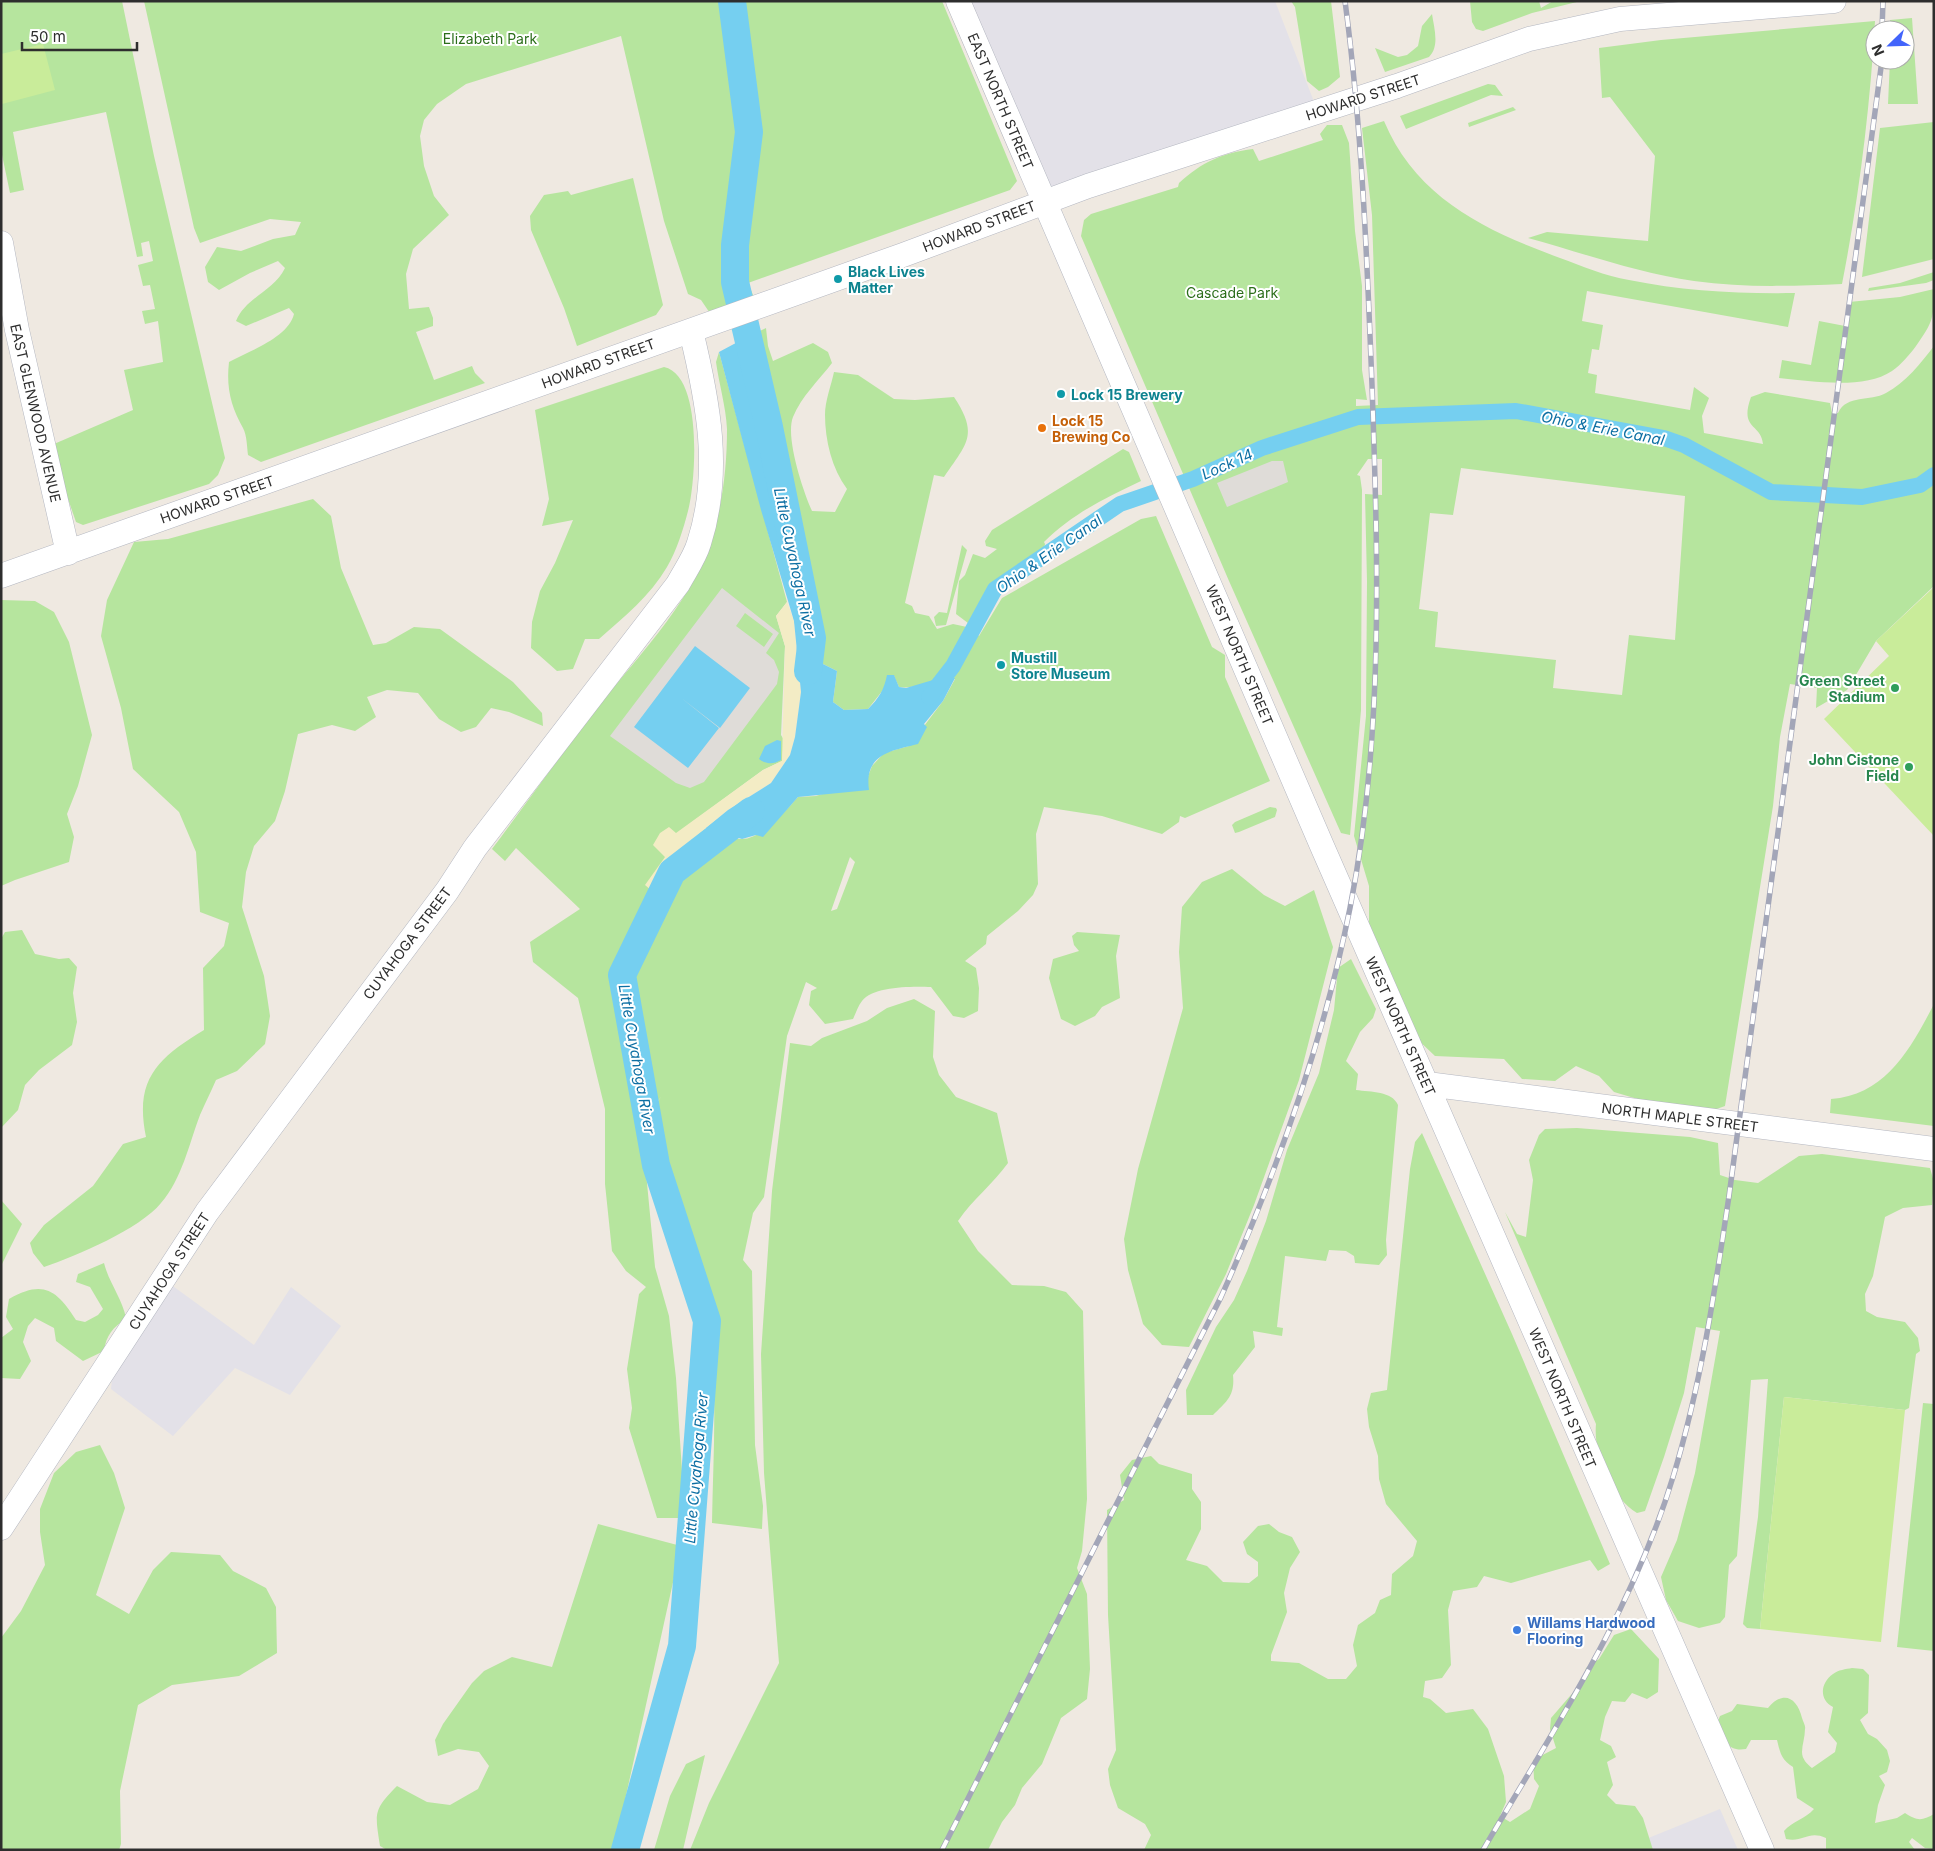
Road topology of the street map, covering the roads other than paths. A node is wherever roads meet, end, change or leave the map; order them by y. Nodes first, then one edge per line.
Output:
1 (958, 1) edge
2 (1834, 1) edge
3 (1044, 202) junction
4 (1, 243) edge
5 (691, 331) junction
6 (68, 553) junction
7 (1, 576) edge
8 (1427, 1084) junction
9 (1934, 1149) edge
10 (1, 1528) edge
11 (1762, 1850) edge

1 - 3 street, EAST NORTH STREET
2 - 3 street, HOWARD STREET
3 - 5 street, HOWARD STREET
3 - 8 street, WEST NORTH STREET
4 - 6 street, EAST GLENWOOD AVENUE
5 - 6 street, HOWARD STREET
5 - 10 street, CUYAHOGA STREET
6 - 7 street, HOWARD STREET
8 - 9 street, NORTH MAPLE STREET
8 - 11 street, WEST NORTH STREET

